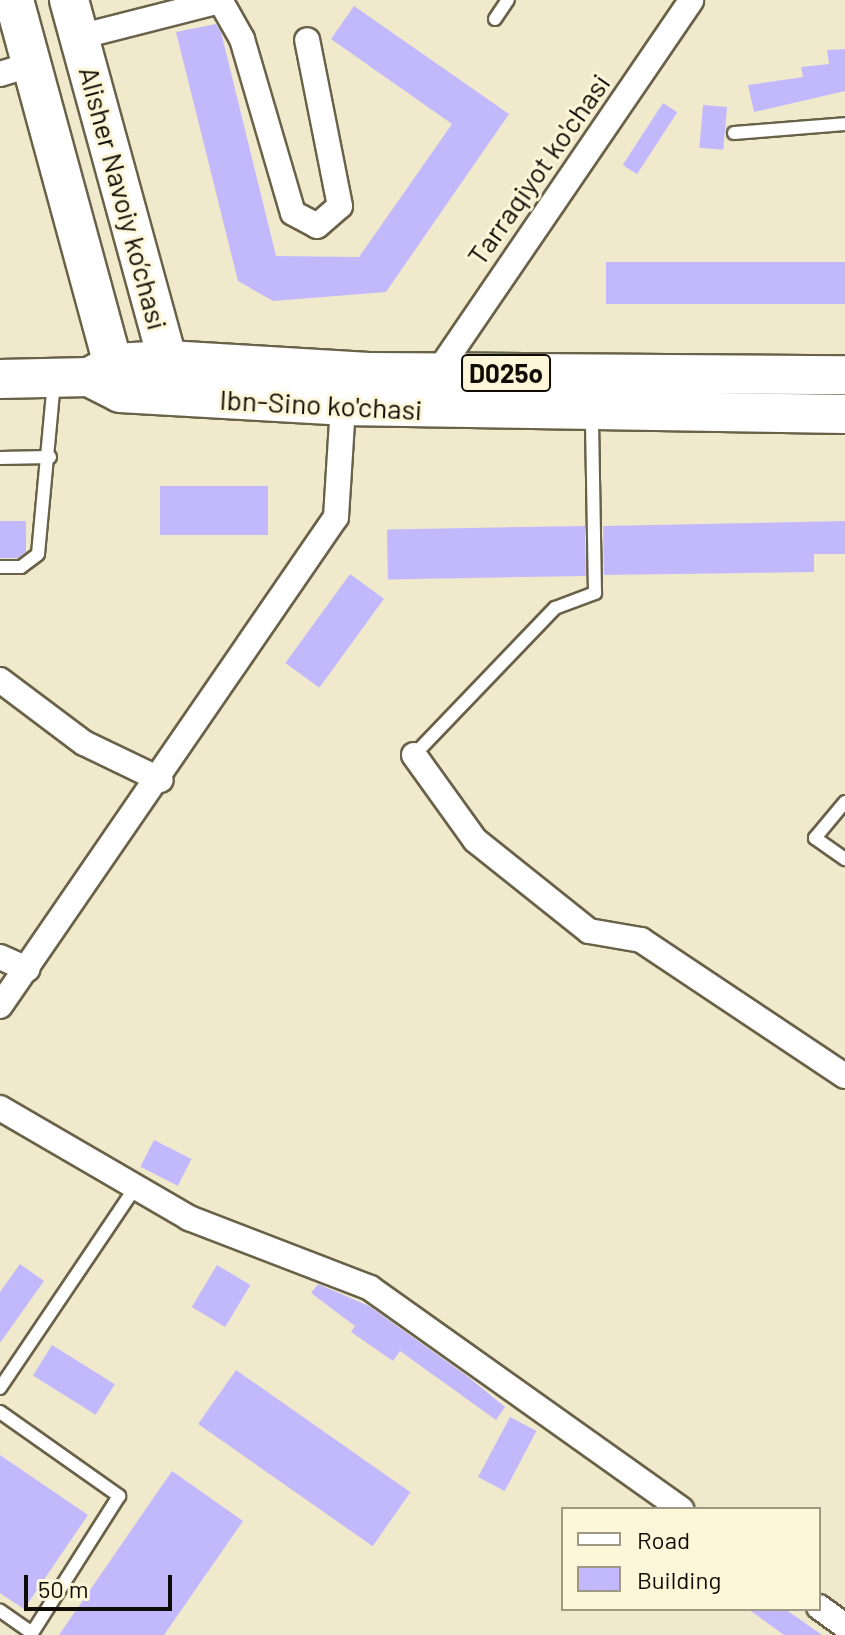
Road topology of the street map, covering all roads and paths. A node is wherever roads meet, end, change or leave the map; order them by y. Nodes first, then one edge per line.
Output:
1 (14, 0) edge
2 (69, 0) edge
3 (220, 0) edge
4 (508, 0) edge
5 (691, 0) edge
6 (495, 19) dead end
7 (79, 37) junction
8 (307, 40) dead end
9 (16, 69) edge
10 (845, 124) edge
11 (734, 133) dead end
12 (168, 360) junction
13 (437, 373) junction
14 (845, 375) edge
15 (94, 378) junction
16 (0, 379) edge
17 (177, 397) junction
18 (343, 406) junction
19 (592, 412) junction
20 (845, 414) edge
21 (50, 457) junction
22 (0, 458) edge
23 (0, 567) edge
24 (0, 680) edge
25 (414, 755) joint
26 (161, 780) junction
27 (845, 802) edge
28 (845, 859) edge
29 (0, 957) edge
30 (27, 969) junction
31 (0, 1006) edge
32 (845, 1076) edge
33 (0, 1108) edge
34 (136, 1186) junction
35 (0, 1388) edge
36 (0, 1412) edge
37 (678, 1507) edge
38 (821, 1608) edge
39 (1, 1615) edge
40 (845, 1626) edge

1 - 9 main road, Alisher Navoiy ko’chasi
2 - 7 main road, Alisher Navoiy ko’chasi
3 - 7 street
3 - 8 street
4 - 6 lane
5 - 13 street, Tarraqiyot ko'chasi
7 - 12 main road, Alisher Navoiy ko’chasi
9 - 15 main road, Alisher Navoiy ko’chasi
10 - 11 lane
12 - 13 main road, Ibn-Sino ko'chasi / D025o
12 - 15 main road, Ibn-Sino ko'chasi
12 - 17 main road, Alisher Navoiy ko’chasi
13 - 14 main road, Ibn-Sino ko'chasi / D025o
15 - 16 main road, Ibn-Sino ko'chasi
15 - 17 main road, Ibn-Sino ko'chasi
15 - 21 lane
17 - 18 main road, Ibn-Sino ko'chasi / D025o
18 - 19 main road, Ibn-Sino ko'chasi / D025o
18 - 26 street
19 - 20 main road, Ibn-Sino ko'chasi / D025o
19 - 25 lane
21 - 22 lane
21 - 23 lane
24 - 26 street
25 - 32 street
26 - 30 street
27 - 28 lane
29 - 30 street
30 - 31 street
33 - 34 street
34 - 35 lane
34 - 37 street
36 - 39 lane
38 - 40 street

